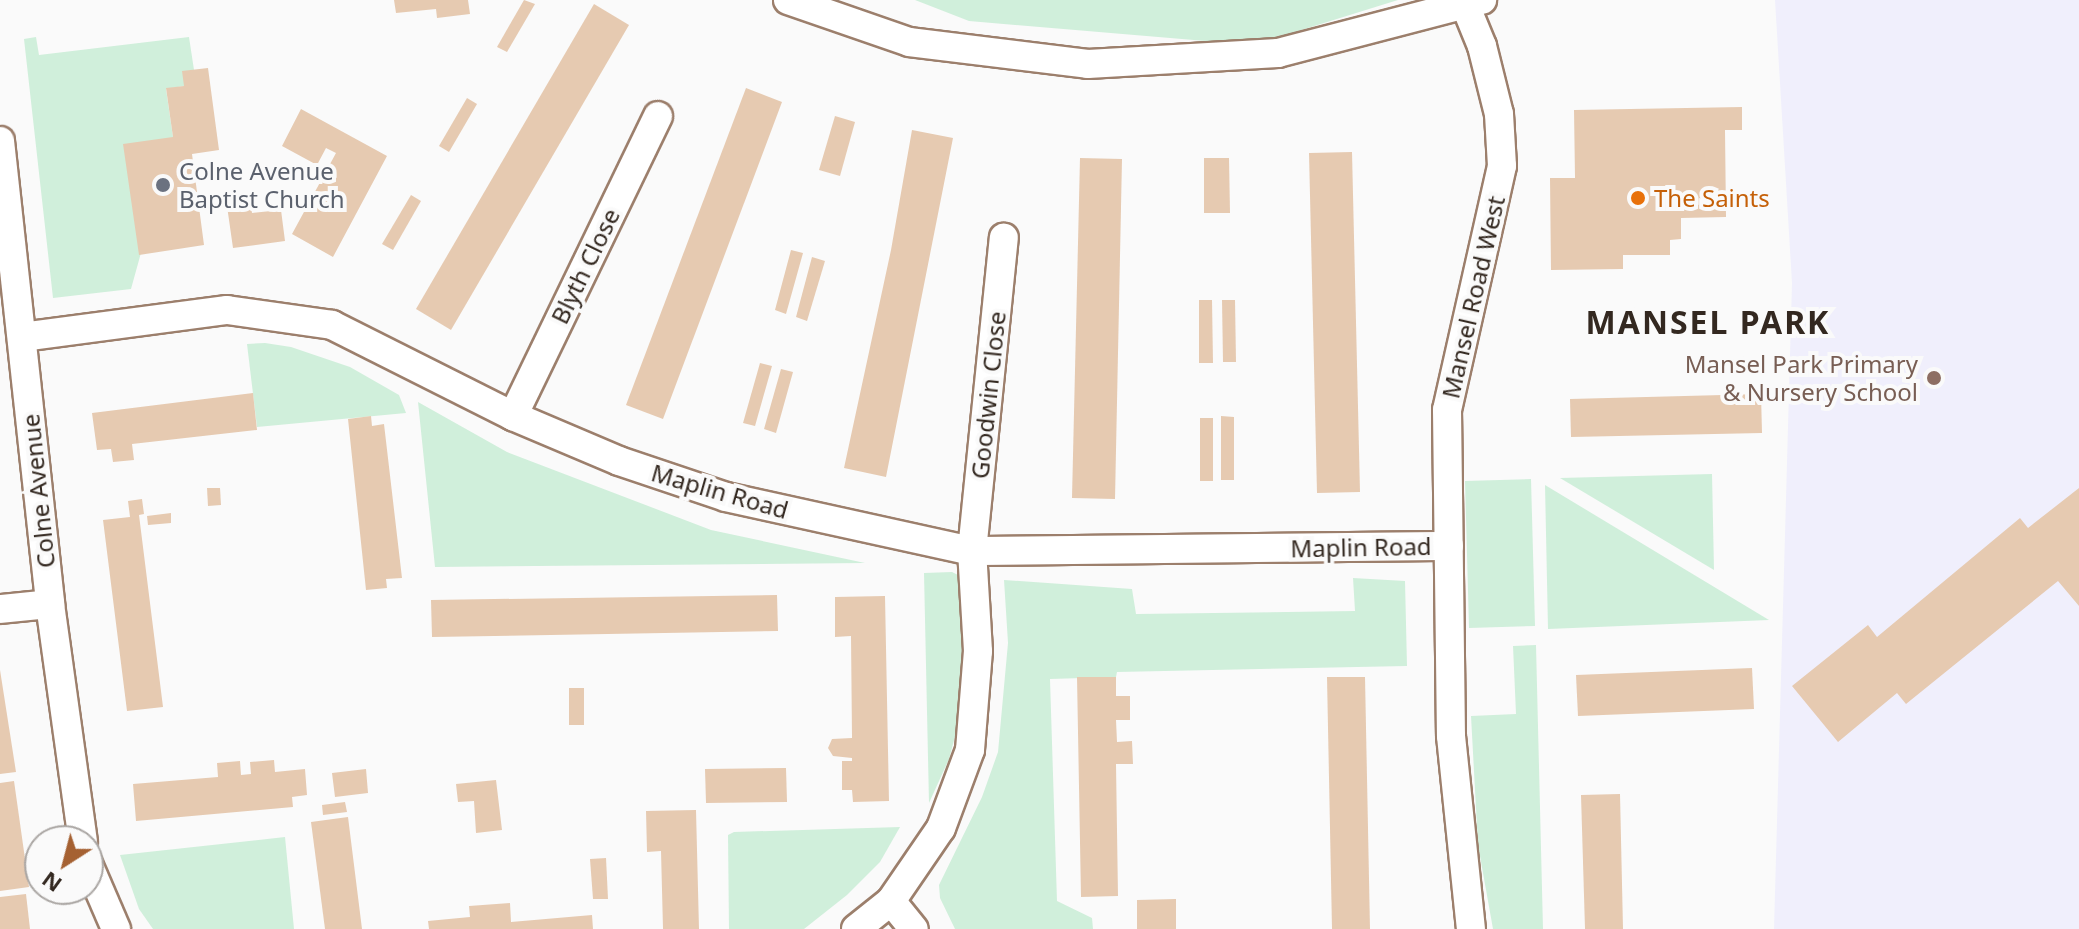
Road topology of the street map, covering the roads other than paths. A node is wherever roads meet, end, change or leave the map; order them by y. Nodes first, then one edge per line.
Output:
1 (788, 0) edge
2 (1475, 3) edge
3 (658, 116) dead end
4 (0, 141) edge
5 (1004, 238) dead end
6 (22, 337) junction
7 (513, 416) junction
8 (1449, 546) junction
9 (972, 551) junction
10 (50, 604) junction
11 (0, 609) edge
12 (81, 825) edge
13 (104, 901) edge
14 (891, 901) junction
15 (116, 929) edge
16 (856, 929) edge
17 (914, 929) edge
18 (1471, 929) edge

1 - 2 street
2 - 8 street, Mansel Road West
3 - 7 street, Blyth Close
4 - 6 street, Colne Avenue
5 - 9 street, Goodwin Close
6 - 7 street, Maplin Road
6 - 10 street, Colne Avenue
7 - 9 street, Maplin Road
8 - 9 street, Maplin Road
8 - 18 street, Mansel Road West
9 - 14 street, Goodwin Close
10 - 11 street
10 - 12 street, Colne Avenue
13 - 15 street
14 - 16 street, Goodwin Close
14 - 17 street

